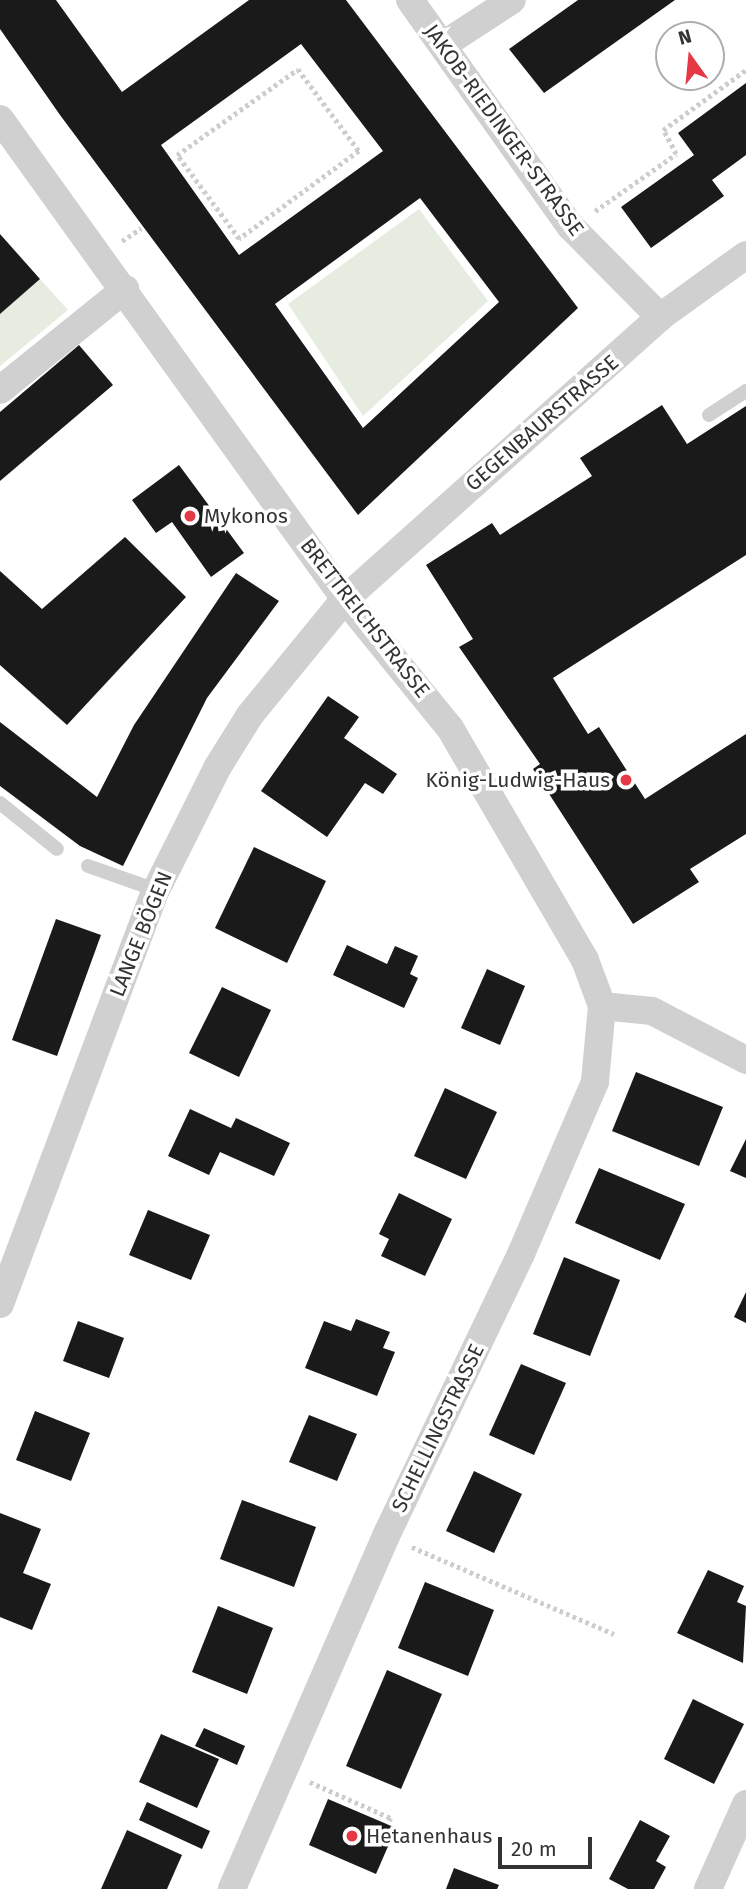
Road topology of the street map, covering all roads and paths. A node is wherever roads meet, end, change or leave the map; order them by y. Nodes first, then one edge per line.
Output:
1 (410, 0) edge
2 (512, 0) edge
3 (443, 45) junction
4 (746, 70) edge
5 (0, 119) edge
6 (201, 187) junction
7 (194, 191) dead end
8 (571, 227) junction
9 (746, 255) edge
10 (125, 289) junction
11 (660, 317) junction
12 (0, 390) edge
13 (746, 391) edge
14 (709, 415) dead end
15 (345, 599) junction
16 (0, 803) edge
17 (57, 849) dead end
18 (88, 866) dead end
19 (156, 890) junction
20 (585, 960) joint
21 (602, 1006) junction
22 (746, 1060) edge
23 (0, 1304) edge
24 (386, 1536) junction
25 (614, 1634) dead end
26 (310, 1781) dead end
27 (746, 1804) edge
28 (387, 1824) dead end
29 (232, 1889) edge
30 (708, 1889) edge

1 - 3 street, JAKOB-RIEDINGER-STRASSE
2 - 3 street
3 - 8 street, JAKOB-RIEDINGER-STRASSE
4 - 8 path
5 - 10 street, BRETTREICHSTRASSE
6 - 6 path
6 - 7 path
8 - 11 street, JAKOB-RIEDINGER-STRASSE
9 - 11 street, GEGENBAURSTRASSE
10 - 12 street
10 - 15 street, BRETTREICHSTRASSE
11 - 15 street, GEGENBAURSTRASSE
13 - 14 lane
15 - 19 street, LANGE BÖGEN
15 - 20 street, BRETTREICHSTRASSE
16 - 17 lane
18 - 19 lane
19 - 23 street, LANGE BÖGEN
20 - 21 street, SCHELLINGSTRASSE
21 - 22 street
21 - 24 street, SCHELLINGSTRASSE
24 - 25 path
24 - 29 street, SCHELLINGSTRASSE
26 - 28 path
27 - 30 street

